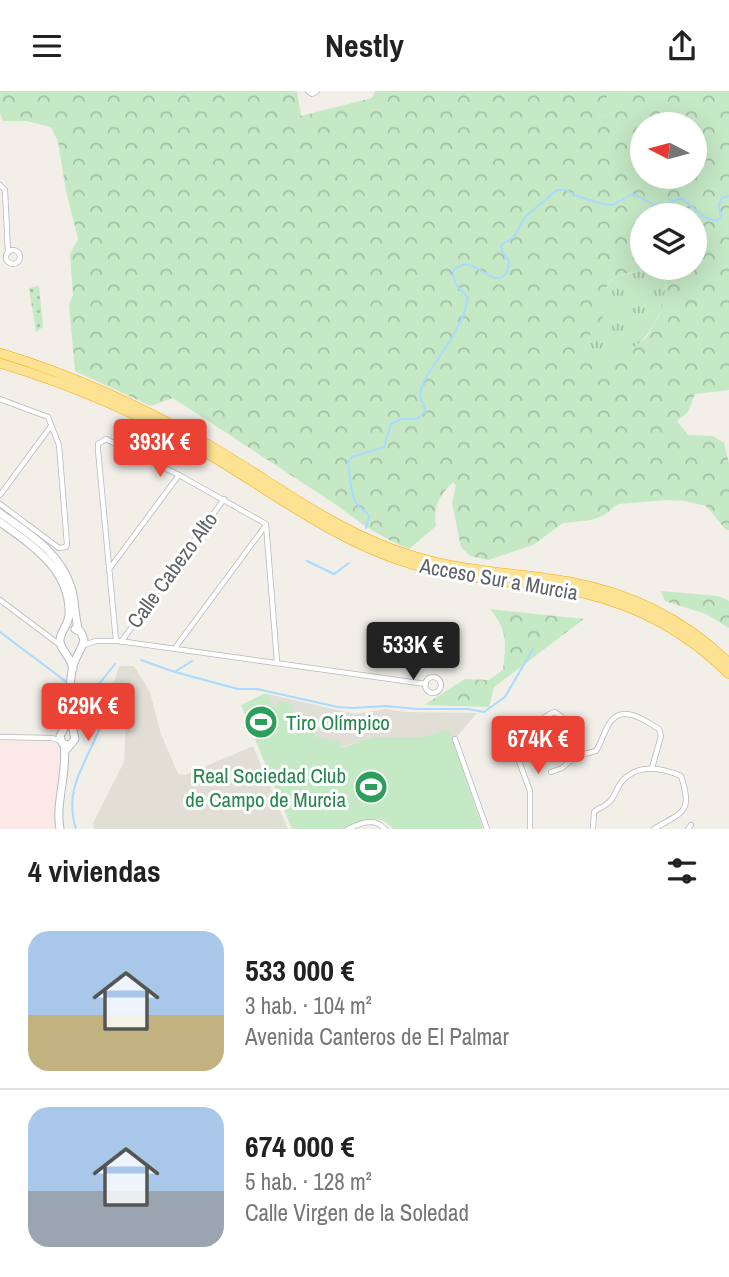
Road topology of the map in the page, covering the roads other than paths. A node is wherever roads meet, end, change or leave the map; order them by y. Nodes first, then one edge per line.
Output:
1 (308, 91) edge
2 (317, 91) edge
3 (2, 186) edge
4 (4, 256) edge
5 (0, 353) edge
6 (0, 363) edge
7 (0, 399) edge
8 (51, 425) junction
9 (179, 475) junction
10 (0, 495) edge
11 (224, 499) junction
12 (0, 504) edge
13 (0, 513) edge
14 (0, 522) edge
15 (266, 524) junction
16 (109, 569) junction
17 (0, 600) edge
18 (63, 632) junction
19 (81, 633) junction
20 (47, 634) junction
21 (96, 641) junction
22 (118, 641) junction
23 (60, 645) junction
24 (81, 648) junction
25 (175, 648) junction
26 (67, 652) junction
27 (277, 662) junction
28 (729, 663) edge
29 (72, 671) junction
30 (729, 674) edge
31 (425, 684) dead end
32 (507, 729) dead end
33 (0, 737) edge
34 (63, 738) junction
35 (455, 739) dead end
36 (576, 756) junction
37 (519, 760) junction
38 (652, 768) junction
39 (551, 772) dead end
40 (60, 829) edge
41 (348, 829) edge
42 (385, 829) edge
43 (487, 829) edge
44 (530, 829) edge
45 (593, 829) edge
46 (654, 829) edge

1 - 2 street
3 - 4 street
5 - 28 highway, Acceso Sur a Murcia
6 - 30 highway, Acceso Sur a Murcia
7 - 8 street
8 - 10 street
8 - 12 street
9 - 11 street
9 - 16 street
9 - 16 street
11 - 15 street
11 - 22 street, Calle Cabezo Alto
13 - 19 street
14 - 18 street
15 - 25 street
15 - 27 street
16 - 22 street
17 - 20 street
18 - 19 street
18 - 20 street
18 - 23 street
19 - 21 street
19 - 24 street
20 - 23 street
21 - 22 street
21 - 24 street
22 - 25 street
23 - 26 street
24 - 26 street
24 - 29 street
25 - 27 street
26 - 29 street
27 - 31 street
29 - 34 street
32 - 37 street
33 - 34 street
34 - 40 street
35 - 43 street
36 - 37 street
36 - 38 street
36 - 39 street
37 - 44 street
38 - 45 street
38 - 46 street
41 - 42 street

